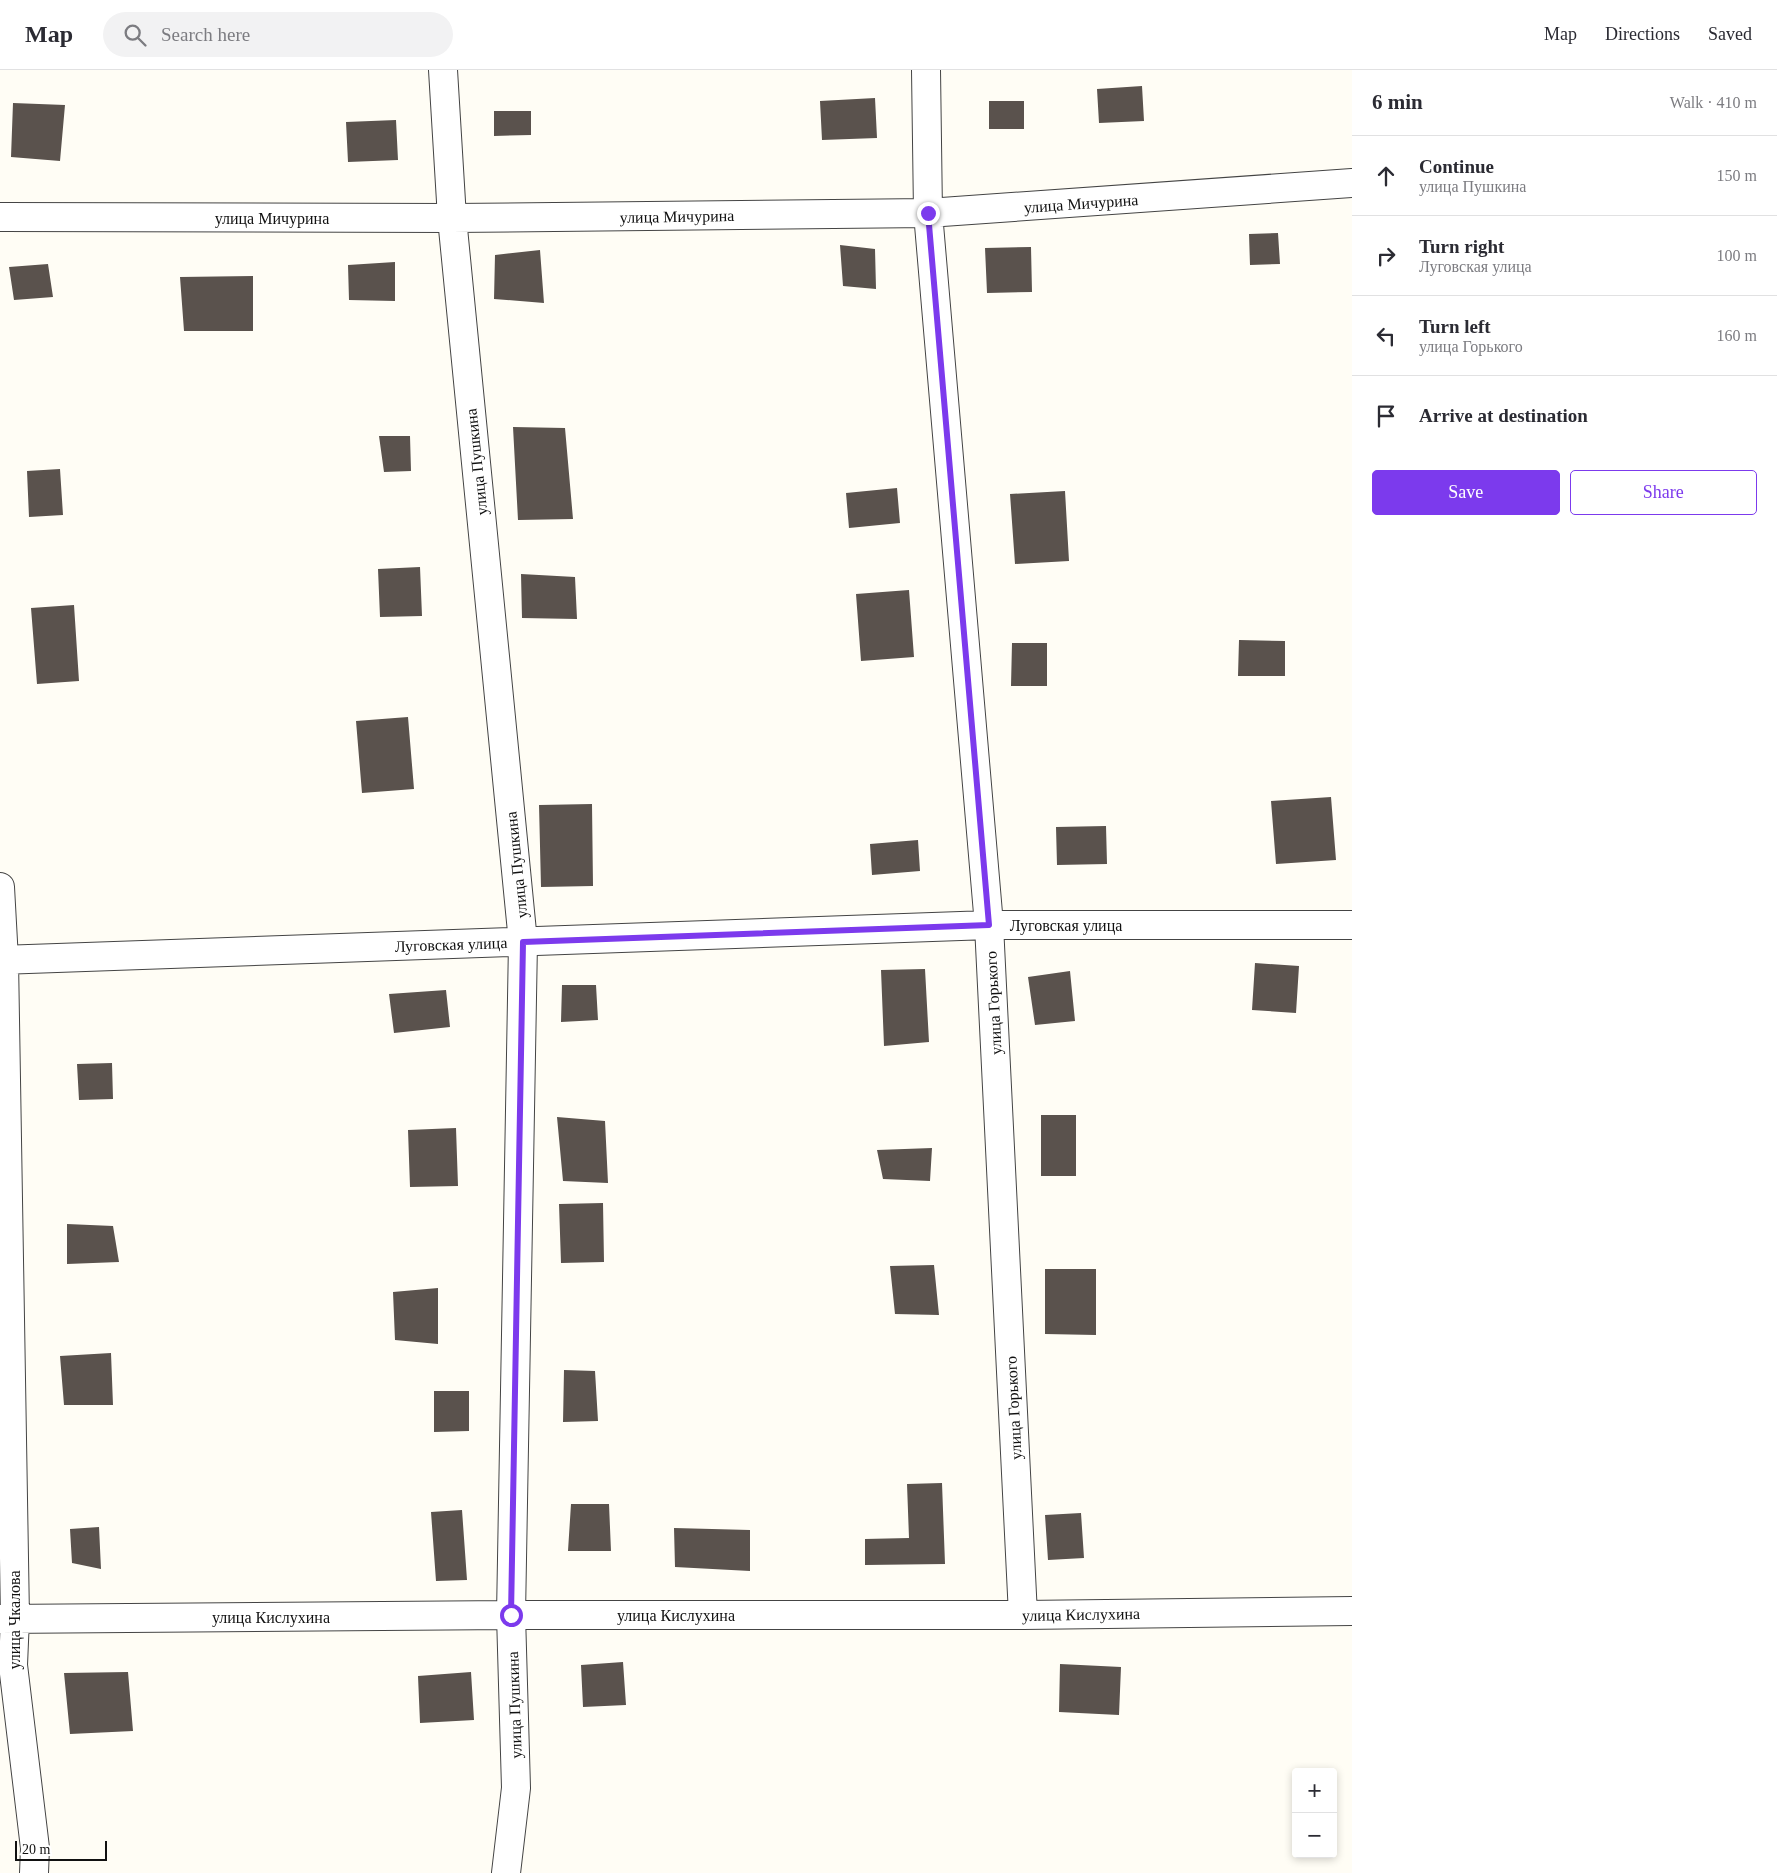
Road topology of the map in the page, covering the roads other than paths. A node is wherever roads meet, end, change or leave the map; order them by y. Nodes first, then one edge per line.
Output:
1 (443, 70) edge
2 (926, 70) edge
3 (1352, 184) edge
4 (928, 213) junction
5 (0, 217) edge
6 (452, 218) junction
7 (0, 886) edge
8 (989, 925) junction
9 (1352, 925) edge
10 (523, 942) junction
11 (2, 960) edge
12 (1352, 1611) edge
13 (511, 1615) junction
14 (1023, 1615) junction
15 (7, 1619) edge
16 (34, 1873) edge
17 (506, 1873) edge

1 - 6 street, улица Пушкина
2 - 4 street, улица Горького
3 - 4 street, улица Мичурина
4 - 6 street, улица Мичурина
4 - 8 street, улица Горького
5 - 6 street, улица Мичурина
6 - 10 street, улица Пушкина
7 - 11 street, улица Чкалова
8 - 9 street, Луговская улица
8 - 10 street, Луговская улица
8 - 14 street, улица Горького
10 - 11 street, Луговская улица
10 - 13 street, улица Пушкина
11 - 15 street, улица Чкалова
12 - 14 street, улица Кислухина
13 - 14 street, улица Кислухина
13 - 15 street, улица Кислухина
13 - 17 street, улица Пушкина
15 - 16 street, улица Чкалова

